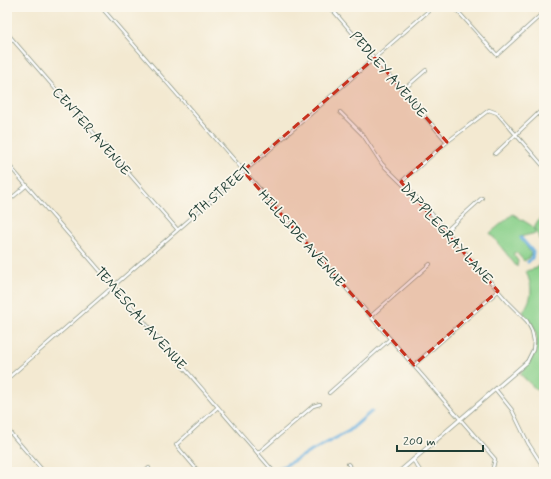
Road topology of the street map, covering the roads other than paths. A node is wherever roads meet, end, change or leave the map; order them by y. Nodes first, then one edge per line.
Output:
1 (100, 7) edge
2 (330, 7) edge
3 (432, 7) edge
4 (454, 7) edge
5 (538, 7) edge
6 (543, 13) edge
7 (7, 33) edge
8 (375, 58) junction
9 (426, 70) dead end
10 (403, 90) junction
11 (544, 108) edge
12 (340, 112) dead end
13 (515, 134) junction
14 (448, 142) junction
15 (495, 154) dead end
16 (7, 163) edge
17 (544, 166) edge
18 (243, 171) junction
19 (401, 182) junction
20 (27, 185) junction
21 (482, 198) dead end
22 (7, 202) edge
23 (177, 229) junction
24 (446, 230) junction
25 (430, 264) dead end
26 (113, 286) junction
27 (498, 291) junction
28 (371, 316) junction
29 (390, 339) junction
30 (526, 362) joint
31 (414, 365) junction
32 (7, 379) edge
33 (496, 390) junction
34 (329, 393) dead end
35 (320, 404) dead end
36 (218, 407) junction
37 (460, 420) junction
38 (7, 430) edge
39 (258, 453) junction
40 (413, 460) junction
41 (348, 464) dead end
42 (149, 468) dead end
43 (544, 468) edge
44 (44, 472) edge
45 (145, 472) edge
46 (199, 472) edge
47 (274, 472) edge
48 (355, 472) edge
49 (400, 472) edge
50 (421, 472) edge
51 (492, 472) edge

1 - 18 street, HILLSIDE AVENUE
2 - 8 street, PEDLEY AVENUE
3 - 8 street, 5TH STREET
4 - 6 street
5 - 6 street
7 - 23 street, CENTER AVENUE
8 - 10 street, PEDLEY AVENUE
8 - 18 street, 5TH STREET
9 - 10 street
10 - 14 street, PEDLEY AVENUE
11 - 13 street
12 - 19 street, DAPPLEGRAY LANE
13 - 14 street
13 - 15 street
13 - 17 street
14 - 19 street
16 - 20 street, TEMESCAL AVENUE
18 - 23 street, 5TH STREET
18 - 28 street, HILLSIDE AVENUE
19 - 24 street, DAPPLEGRAY LANE
20 - 22 street
20 - 26 street, TEMESCAL AVENUE
21 - 24 street
23 - 26 street, 5TH STREET
24 - 27 street, DAPPLEGRAY LANE
25 - 28 street
26 - 32 street, 5TH STREET
26 - 36 street, TEMESCAL AVENUE
27 - 30 street, DAPPLEGRAY LANE
27 - 31 street
28 - 29 street, HILLSIDE AVENUE
29 - 31 street, HILLSIDE AVENUE
29 - 34 street
30 - 33 street
31 - 37 street, HILLSIDE AVENUE
33 - 37 street
33 - 43 street
35 - 39 street
36 - 39 street, TEMESCAL AVENUE
36 - 46 street
37 - 40 street
37 - 51 street, HILLSIDE AVENUE
38 - 44 street
39 - 47 street, TEMESCAL AVENUE
40 - 49 street
40 - 50 street
41 - 48 street
42 - 45 street

